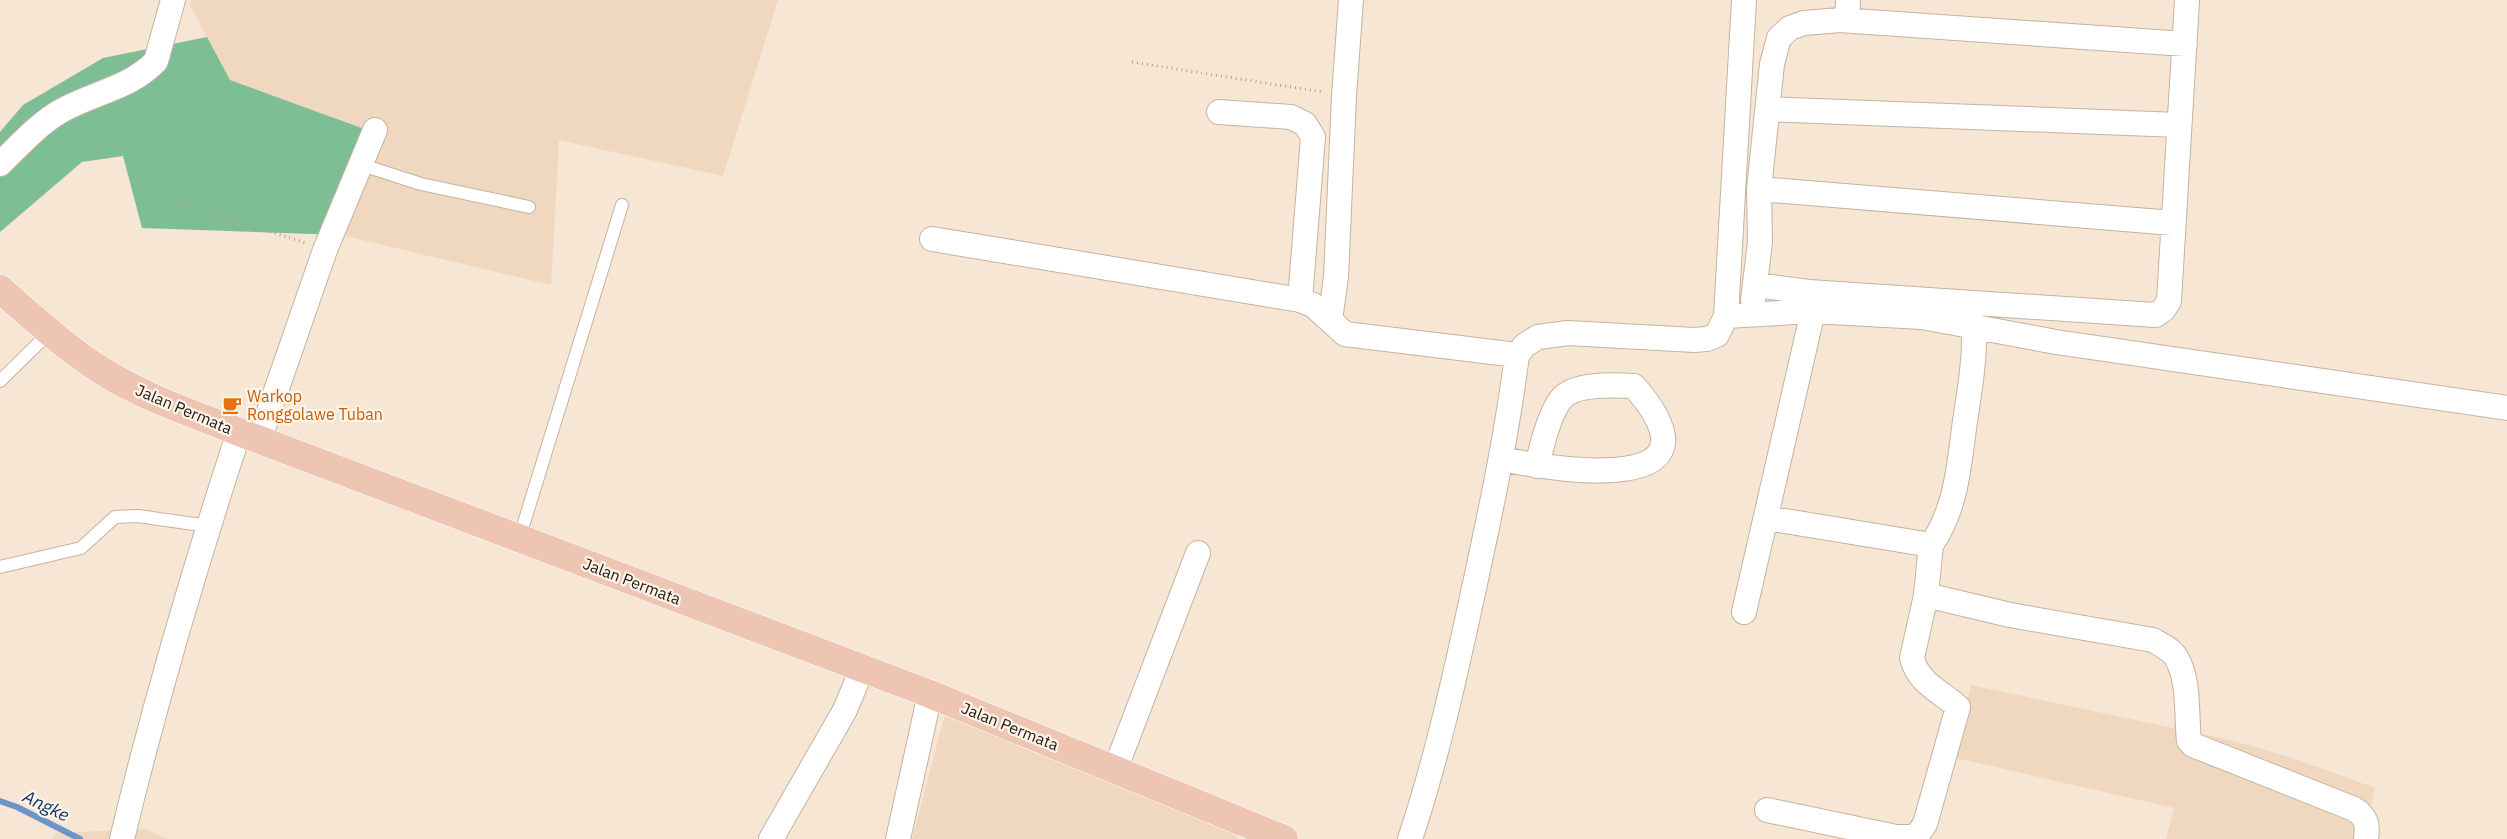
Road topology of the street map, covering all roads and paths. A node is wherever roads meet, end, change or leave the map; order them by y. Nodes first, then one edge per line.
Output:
1 (173, 0) edge
2 (1351, 0) edge
3 (1744, 0) edge
4 (2187, 0) edge
5 (1844, 10) edge
6 (2185, 44) junction
7 (1132, 62) dead end
8 (1344, 96) junction
9 (1768, 109) junction
10 (1220, 112) dead end
11 (2178, 125) junction
12 (375, 130) dead end
13 (0, 164) edge
14 (362, 165) junction
15 (1758, 189) junction
16 (170, 200) dead end
17 (622, 205) dead end
18 (529, 208) dead end
19 (2173, 223) junction
20 (932, 239) dead end
21 (325, 250) junction
22 (1756, 285) junction
23 (0, 289) edge
24 (1300, 300) junction
25 (1813, 311) junction
26 (1750, 315) junction
27 (1726, 316) junction
28 (1330, 320) junction
29 (1974, 326) junction
30 (51, 331) junction
31 (1517, 355) junction
32 (0, 381) edge
33 (2507, 408) edge
34 (249, 436) junction
35 (1502, 460) junction
36 (1537, 466) junction
37 (1767, 518) junction
38 (208, 526) junction
39 (519, 539) junction
40 (1932, 545) junction
41 (1198, 553) dead end
42 (0, 566) edge
43 (1926, 595) junction
44 (1744, 612) dead end
45 (862, 668) junction
46 (930, 694) junction
47 (1115, 770) junction
48 (1767, 810) dead end
49 (122, 839) edge
50 (771, 839) edge
51 (898, 839) edge
52 (1284, 839) edge
53 (1410, 839) edge
54 (2366, 839) edge

1 - 13 street
2 - 8 street
3 - 27 street
4 - 6 street
5 - 6 street
5 - 9 street
6 - 11 street
7 - 8 path
8 - 28 street
9 - 11 street
9 - 15 street
10 - 24 street
11 - 19 street
12 - 14 street
14 - 18 lane
14 - 21 street
15 - 19 street
15 - 22 street
16 - 21 path
17 - 39 lane
19 - 22 street
20 - 24 street
21 - 34 street
22 - 26 street
23 - 30 main road, Jalan Permata
24 - 28 street
25 - 26 street
25 - 29 street
25 - 37 street
26 - 27 street
27 - 31 street
28 - 31 street
29 - 33 street
29 - 40 street
30 - 32 lane
30 - 34 main road, Jalan Permata
31 - 35 street
34 - 38 street
34 - 39 main road, Jalan Permata
35 - 36 street
35 - 53 street
36 - 36 street
37 - 40 street
37 - 44 street
38 - 42 lane
38 - 49 street
39 - 45 main road, Jalan Permata
40 - 43 street
41 - 47 street
43 - 48 street
43 - 54 street
45 - 46 main road, Jalan Permata
45 - 50 street
46 - 47 main road, Jalan Permata
46 - 51 street
47 - 52 main road, Jalan Permata

